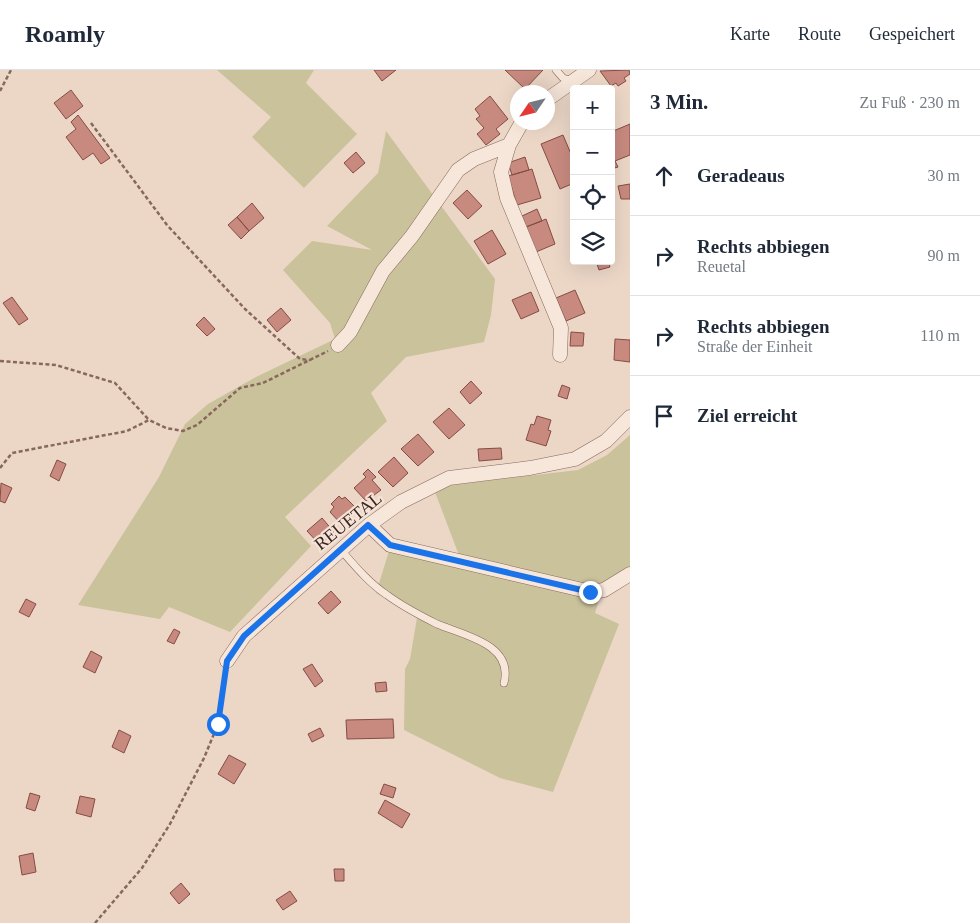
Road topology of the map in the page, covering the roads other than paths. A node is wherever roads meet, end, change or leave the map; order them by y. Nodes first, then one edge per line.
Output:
1 (556, 70) edge
2 (589, 70) edge
3 (572, 81) junction
4 (555, 94) edge
5 (517, 130) edge
6 (509, 145) junction
7 (338, 345) dead end
8 (560, 354) dead end
9 (630, 416) edge
10 (368, 525) junction
11 (341, 550) junction
12 (630, 574) edge
13 (227, 661) road end
14 (504, 683) dead end

1 - 3 lane
2 - 3 street
3 - 4 street
5 - 6 street
6 - 7 street
6 - 8 street
9 - 10 street, REUETAL
10 - 11 street, REUETAL
10 - 12 street
11 - 13 street, REUETAL
11 - 14 lane

